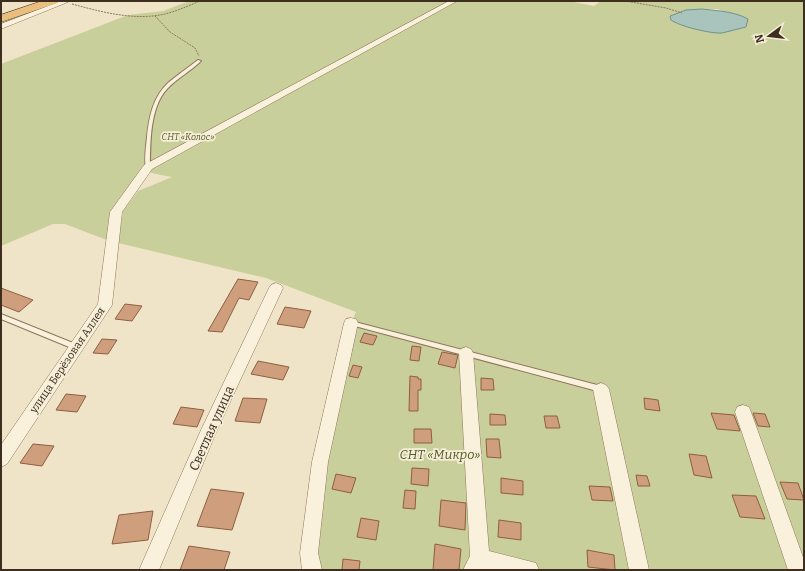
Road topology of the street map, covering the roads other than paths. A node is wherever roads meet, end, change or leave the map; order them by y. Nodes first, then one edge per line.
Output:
1 (43, 1) edge
2 (53, 1) edge
3 (454, 1) edge
4 (64, 2) edge
5 (28, 13) junction
6 (1, 15) edge
7 (1, 19) edge
8 (1, 27) edge
9 (200, 61) road end
10 (148, 167) junction
11 (276, 288) dead end
12 (1, 316) edge
13 (351, 323) joint
14 (76, 347) junction
15 (466, 353) junction
16 (601, 389) joint
17 (742, 412) dead end
18 (1, 459) edge
19 (477, 564) edge
20 (149, 570) edge
21 (312, 570) edge
22 (529, 570) edge
23 (639, 570) edge
24 (798, 570) edge

1 - 6 highway
2 - 5 highway
3 - 10 street
4 - 5 street
5 - 7 highway
5 - 8 street
9 - 10 lane
10 - 14 street, улица Берёзовая Аллея
11 - 20 street, Светлая улица
12 - 14 lane
13 - 15 lane
13 - 21 street
14 - 18 street, улица Берёзовая Аллея
15 - 16 lane
15 - 19 street
16 - 23 street
17 - 24 street
19 - 22 street

